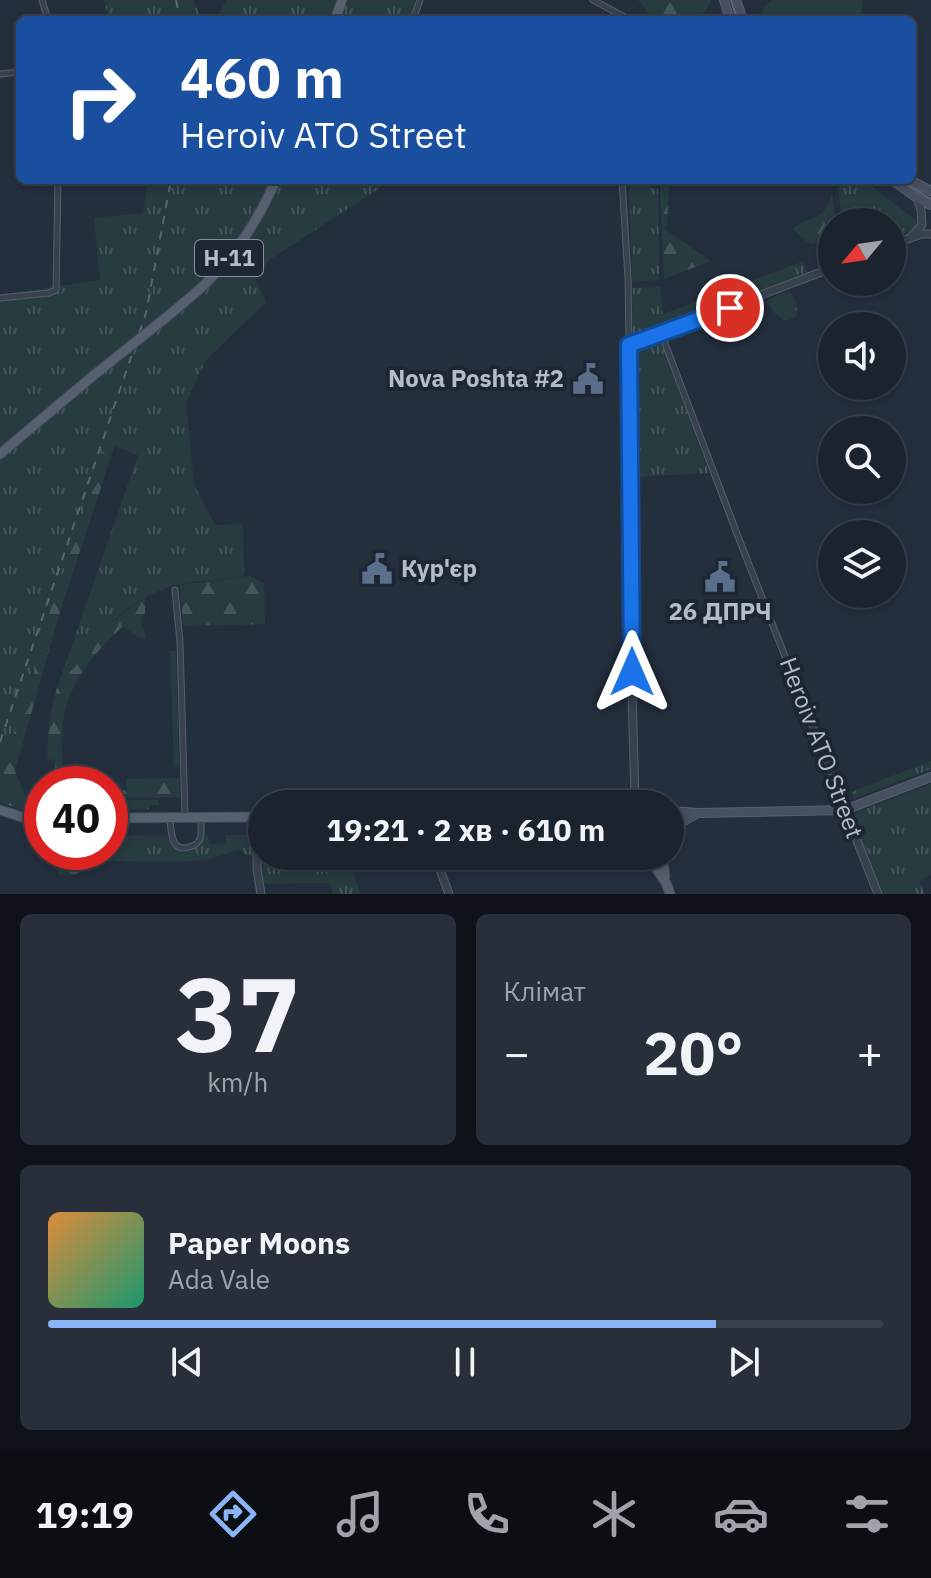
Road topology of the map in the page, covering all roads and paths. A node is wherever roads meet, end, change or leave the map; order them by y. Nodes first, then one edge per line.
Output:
1 (593, 0) edge
2 (623, 16) edge
3 (58, 184) edge
4 (274, 184) edge
5 (622, 184) edge
6 (898, 184) edge
7 (917, 198) junction
8 (931, 205) edge
9 (931, 234) edge
10 (911, 237) junction
11 (906, 239) edge
12 (818, 273) edge
13 (0, 298) edge
14 (661, 333) junction
15 (629, 345) junction
16 (0, 454) edge
17 (175, 590) dead end
18 (931, 777) edge
19 (635, 790) edge
20 (845, 810) junction
21 (2, 811) edge
22 (684, 812) edge
23 (699, 813) junction
24 (248, 817) edge
25 (24, 818) edge
26 (128, 818) edge
27 (170, 818) junction
28 (185, 818) junction
29 (201, 818) junction
30 (684, 821) edge
31 (257, 870) edge
32 (440, 870) edge
33 (657, 870) edge
34 (664, 870) edge
35 (666, 883) junction
36 (261, 894) edge
37 (449, 894) edge
38 (670, 894) edge
39 (878, 894) edge

1 - 2 street
3 - 13 street
4 - 16 main road, Н-11, bridge
5 - 15 street
6 - 7 main road
7 - 8 main road
7 - 10 street
9 - 10 street
10 - 11 street
12 - 14 street
14 - 15 street
14 - 20 street, Heroiv ATO Street
15 - 19 street
17 - 28 street
18 - 20 main road
20 - 23 main road
20 - 39 street, Heroiv ATO Street
21 - 25 main road
22 - 23 main road
23 - 30 main road
24 - 29 main road
26 - 27 main road
27 - 28 main road
27 - 29 street
28 - 29 main road
31 - 36 street
32 - 37 street
33 - 35 main road
34 - 35 main road
35 - 38 main road

